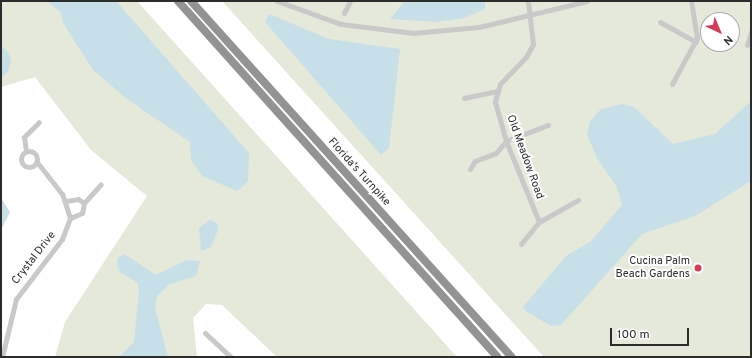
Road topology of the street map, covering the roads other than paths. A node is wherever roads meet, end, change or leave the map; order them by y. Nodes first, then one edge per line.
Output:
1 (178, 1) edge
2 (192, 1) edge
3 (277, 1) edge
4 (350, 1) edge
5 (528, 1) edge
6 (587, 1) edge
7 (691, 1) edge
8 (344, 13) dead end
9 (531, 15) junction
10 (660, 22) dead end
11 (751, 32) edge
12 (696, 42) junction
13 (747, 45) dead end
14 (672, 84) dead end
15 (496, 91) junction
16 (464, 98) dead end
17 (39, 122) dead end
18 (548, 126) dead end
19 (506, 141) junction
20 (26, 151) junction
21 (37, 162) junction
22 (470, 169) dead end
23 (101, 184) dead end
24 (578, 200) dead end
25 (66, 201) junction
26 (84, 203) junction
27 (70, 218) junction
28 (539, 222) junction
29 (521, 244) dead end
30 (205, 333) dead end
31 (2, 357) edge
32 (230, 357) edge
33 (497, 357) edge
34 (511, 357) edge

1 - 33 highway, Florida's Turnpike
2 - 34 highway, Florida's Turnpike
3 - 9 street
4 - 8 street
5 - 9 street
6 - 9 street
7 - 12 street
9 - 15 street
10 - 12 street
11 - 13 street
12 - 14 street
15 - 16 street
15 - 19 street, Old Meadow Road
17 - 20 street
18 - 19 street
19 - 22 street
19 - 28 street, Old Meadow Road
20 - 21 street
20 - 21 street
21 - 25 street
23 - 26 street
24 - 28 street
25 - 26 street
25 - 27 street
26 - 27 street, Crystal Drive
27 - 31 street, Crystal Drive
28 - 29 street
30 - 32 street

